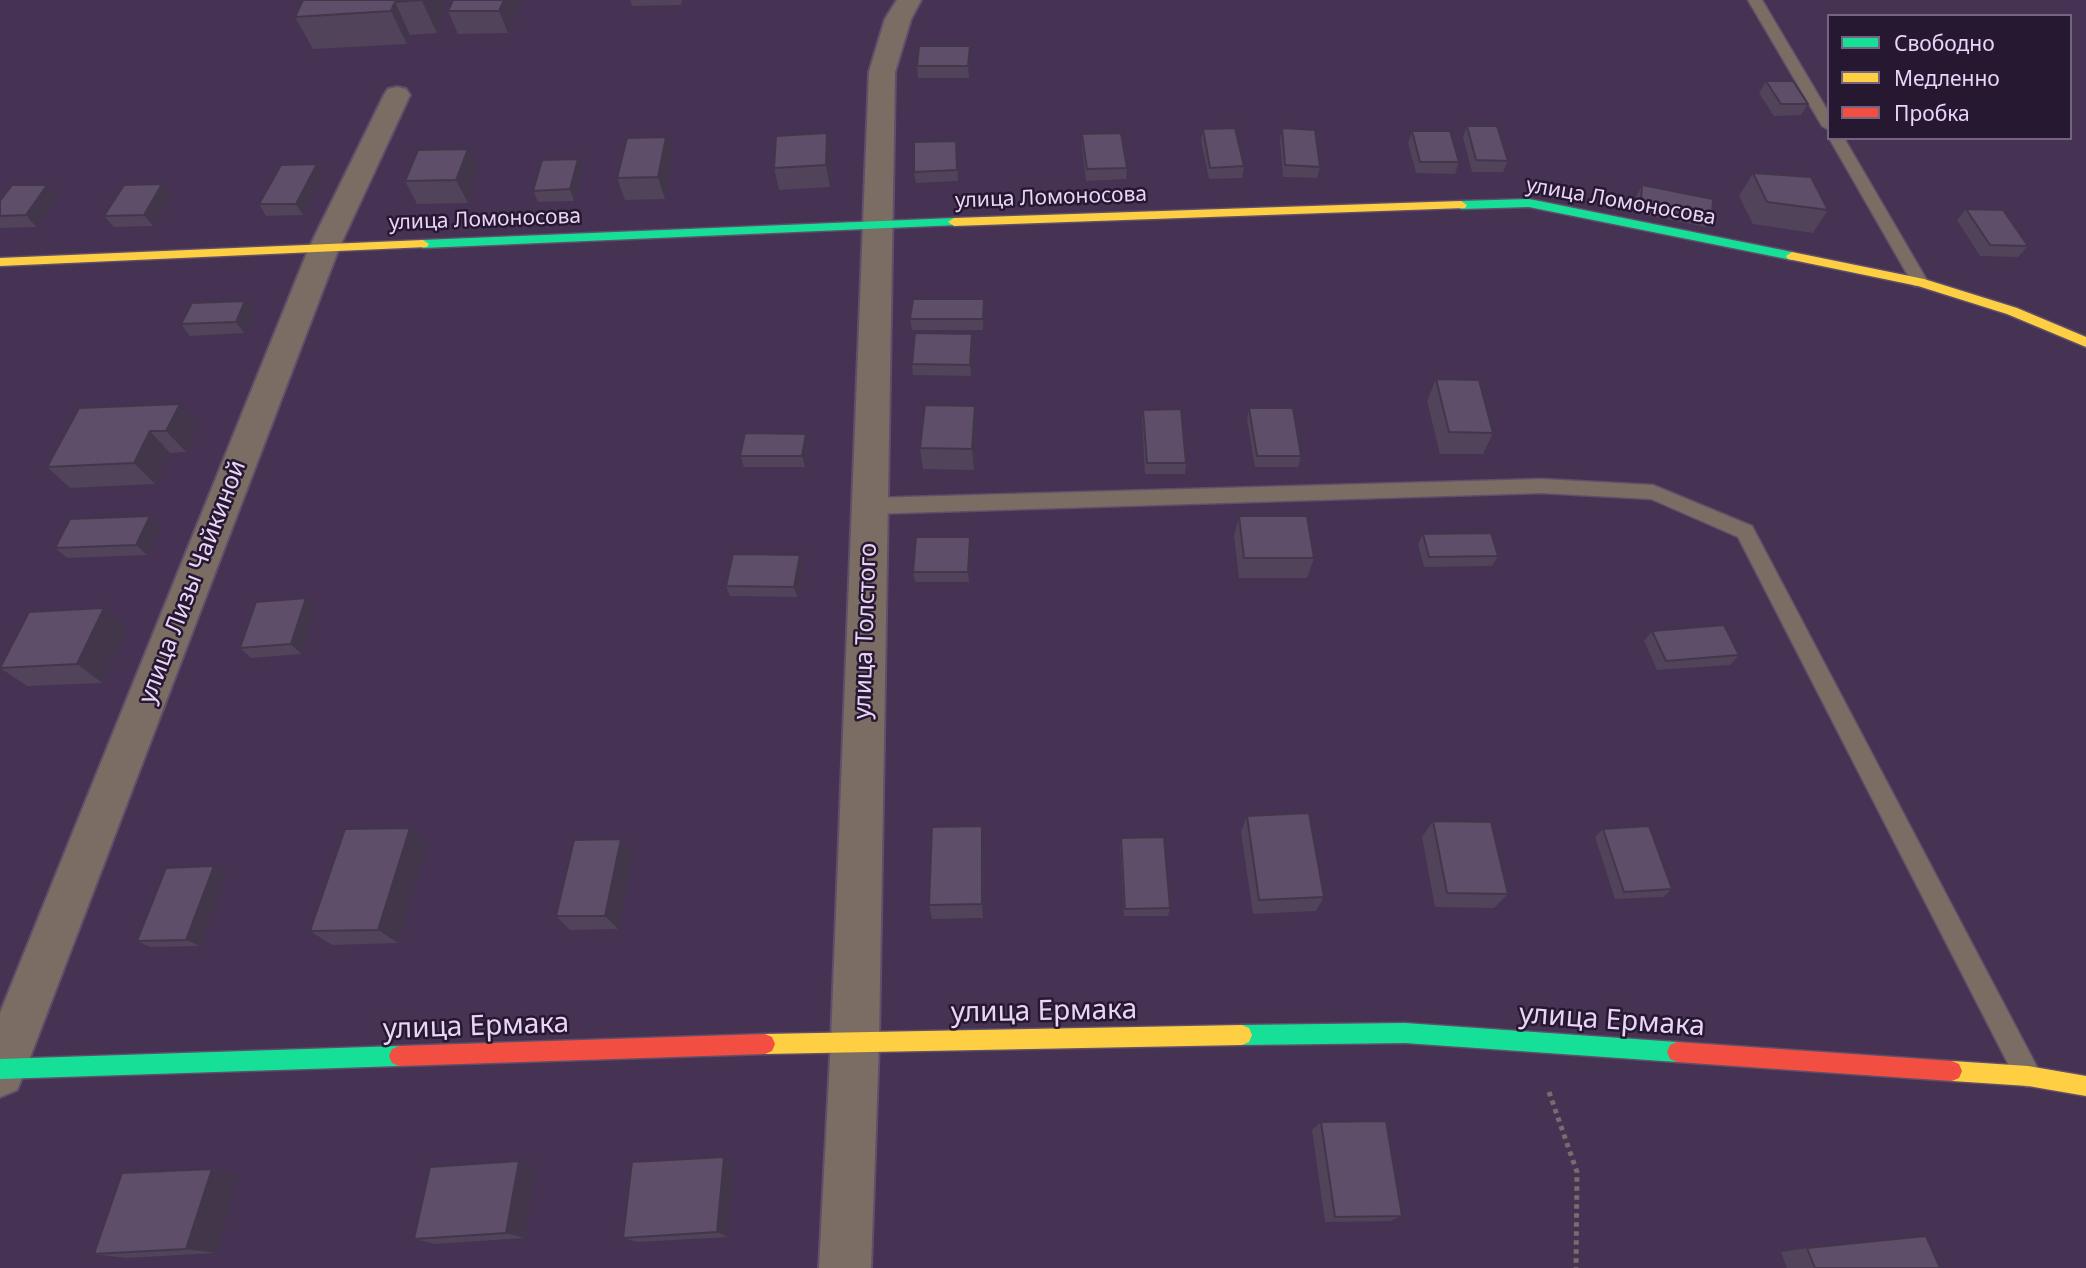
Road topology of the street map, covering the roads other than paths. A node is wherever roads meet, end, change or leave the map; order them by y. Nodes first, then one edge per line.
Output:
1 (909, 0) edge
2 (1755, 0) edge
3 (397, 95) dead end
4 (1827, 123) edge
5 (1837, 140) edge
6 (880, 224) junction
7 (324, 248) junction
8 (0, 262) edge
9 (1920, 282) junction
10 (2086, 342) edge
11 (869, 506) junction
12 (855, 1041) junction
13 (0, 1071) edge
14 (2028, 1076) junction
15 (2086, 1086) edge
16 (845, 1268) edge

1 - 6 street, улица Толстого
2 - 4 lane
3 - 7 street, улица Лизы Чайкиной
5 - 9 lane
6 - 7 street, улица Ломоносова
6 - 9 street, улица Ломоносова
6 - 11 street, улица Толстого
7 - 8 street, улица Ломоносова
7 - 13 street, улица Лизы Чайкиной
9 - 10 street, улица Ломоносова
11 - 12 street, улица Толстого
11 - 14 lane
12 - 13 street, улица Ермака
12 - 14 street, улица Ермака
12 - 16 street, улица Толстого
14 - 15 street, улица Ермака

